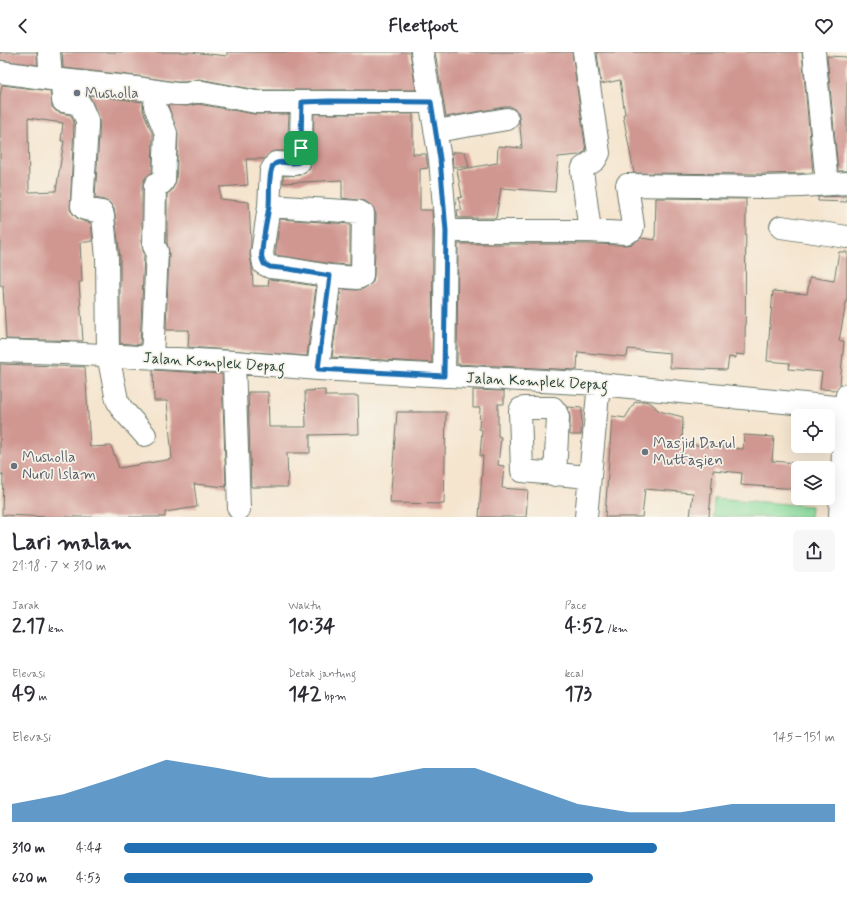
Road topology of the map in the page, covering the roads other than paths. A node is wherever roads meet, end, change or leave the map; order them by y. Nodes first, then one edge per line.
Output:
1 (49, 52) edge
2 (422, 52) edge
3 (584, 52) edge
4 (814, 52) edge
5 (0, 72) edge
6 (57, 79) junction
7 (157, 91) junction
8 (302, 102) junction
9 (431, 102) junction
10 (507, 120) dead end
11 (436, 131) junction
12 (837, 183) edge
13 (269, 206) junction
14 (781, 227) dead end
15 (446, 231) junction
16 (590, 231) junction
17 (847, 237) edge
18 (330, 276) junction
19 (0, 351) edge
20 (108, 355) junction
21 (152, 358) junction
22 (234, 362) junction
23 (318, 369) junction
24 (444, 376) junction
25 (599, 384) junction
26 (846, 402) edge
27 (145, 435) dead end
28 (555, 475) dead end
29 (589, 477) junction
30 (239, 509) dead end
31 (586, 517) edge
32 (840, 517) edge

1 - 6 street
2 - 9 street
3 - 16 street
4 - 12 street
5 - 6 street
6 - 7 street
6 - 20 street
7 - 8 street
7 - 21 street
8 - 9 street
8 - 13 street
9 - 11 street
10 - 11 street
11 - 15 street
12 - 16 street
13 - 18 street
13 - 18 street
14 - 17 street
15 - 16 street
15 - 24 street
18 - 23 street
19 - 20 street, Jalan Komplek Depag
20 - 21 street, Jalan Komplek Depag
20 - 27 street
21 - 22 street, Jalan Komplek Depag
22 - 23 street, Jalan Komplek Depag
22 - 30 street
23 - 24 street, Jalan Komplek Depag
24 - 25 street, Jalan Komplek Depag
25 - 26 street, Jalan Komplek Depag
25 - 29 street
26 - 32 street
28 - 29 street
29 - 31 street

